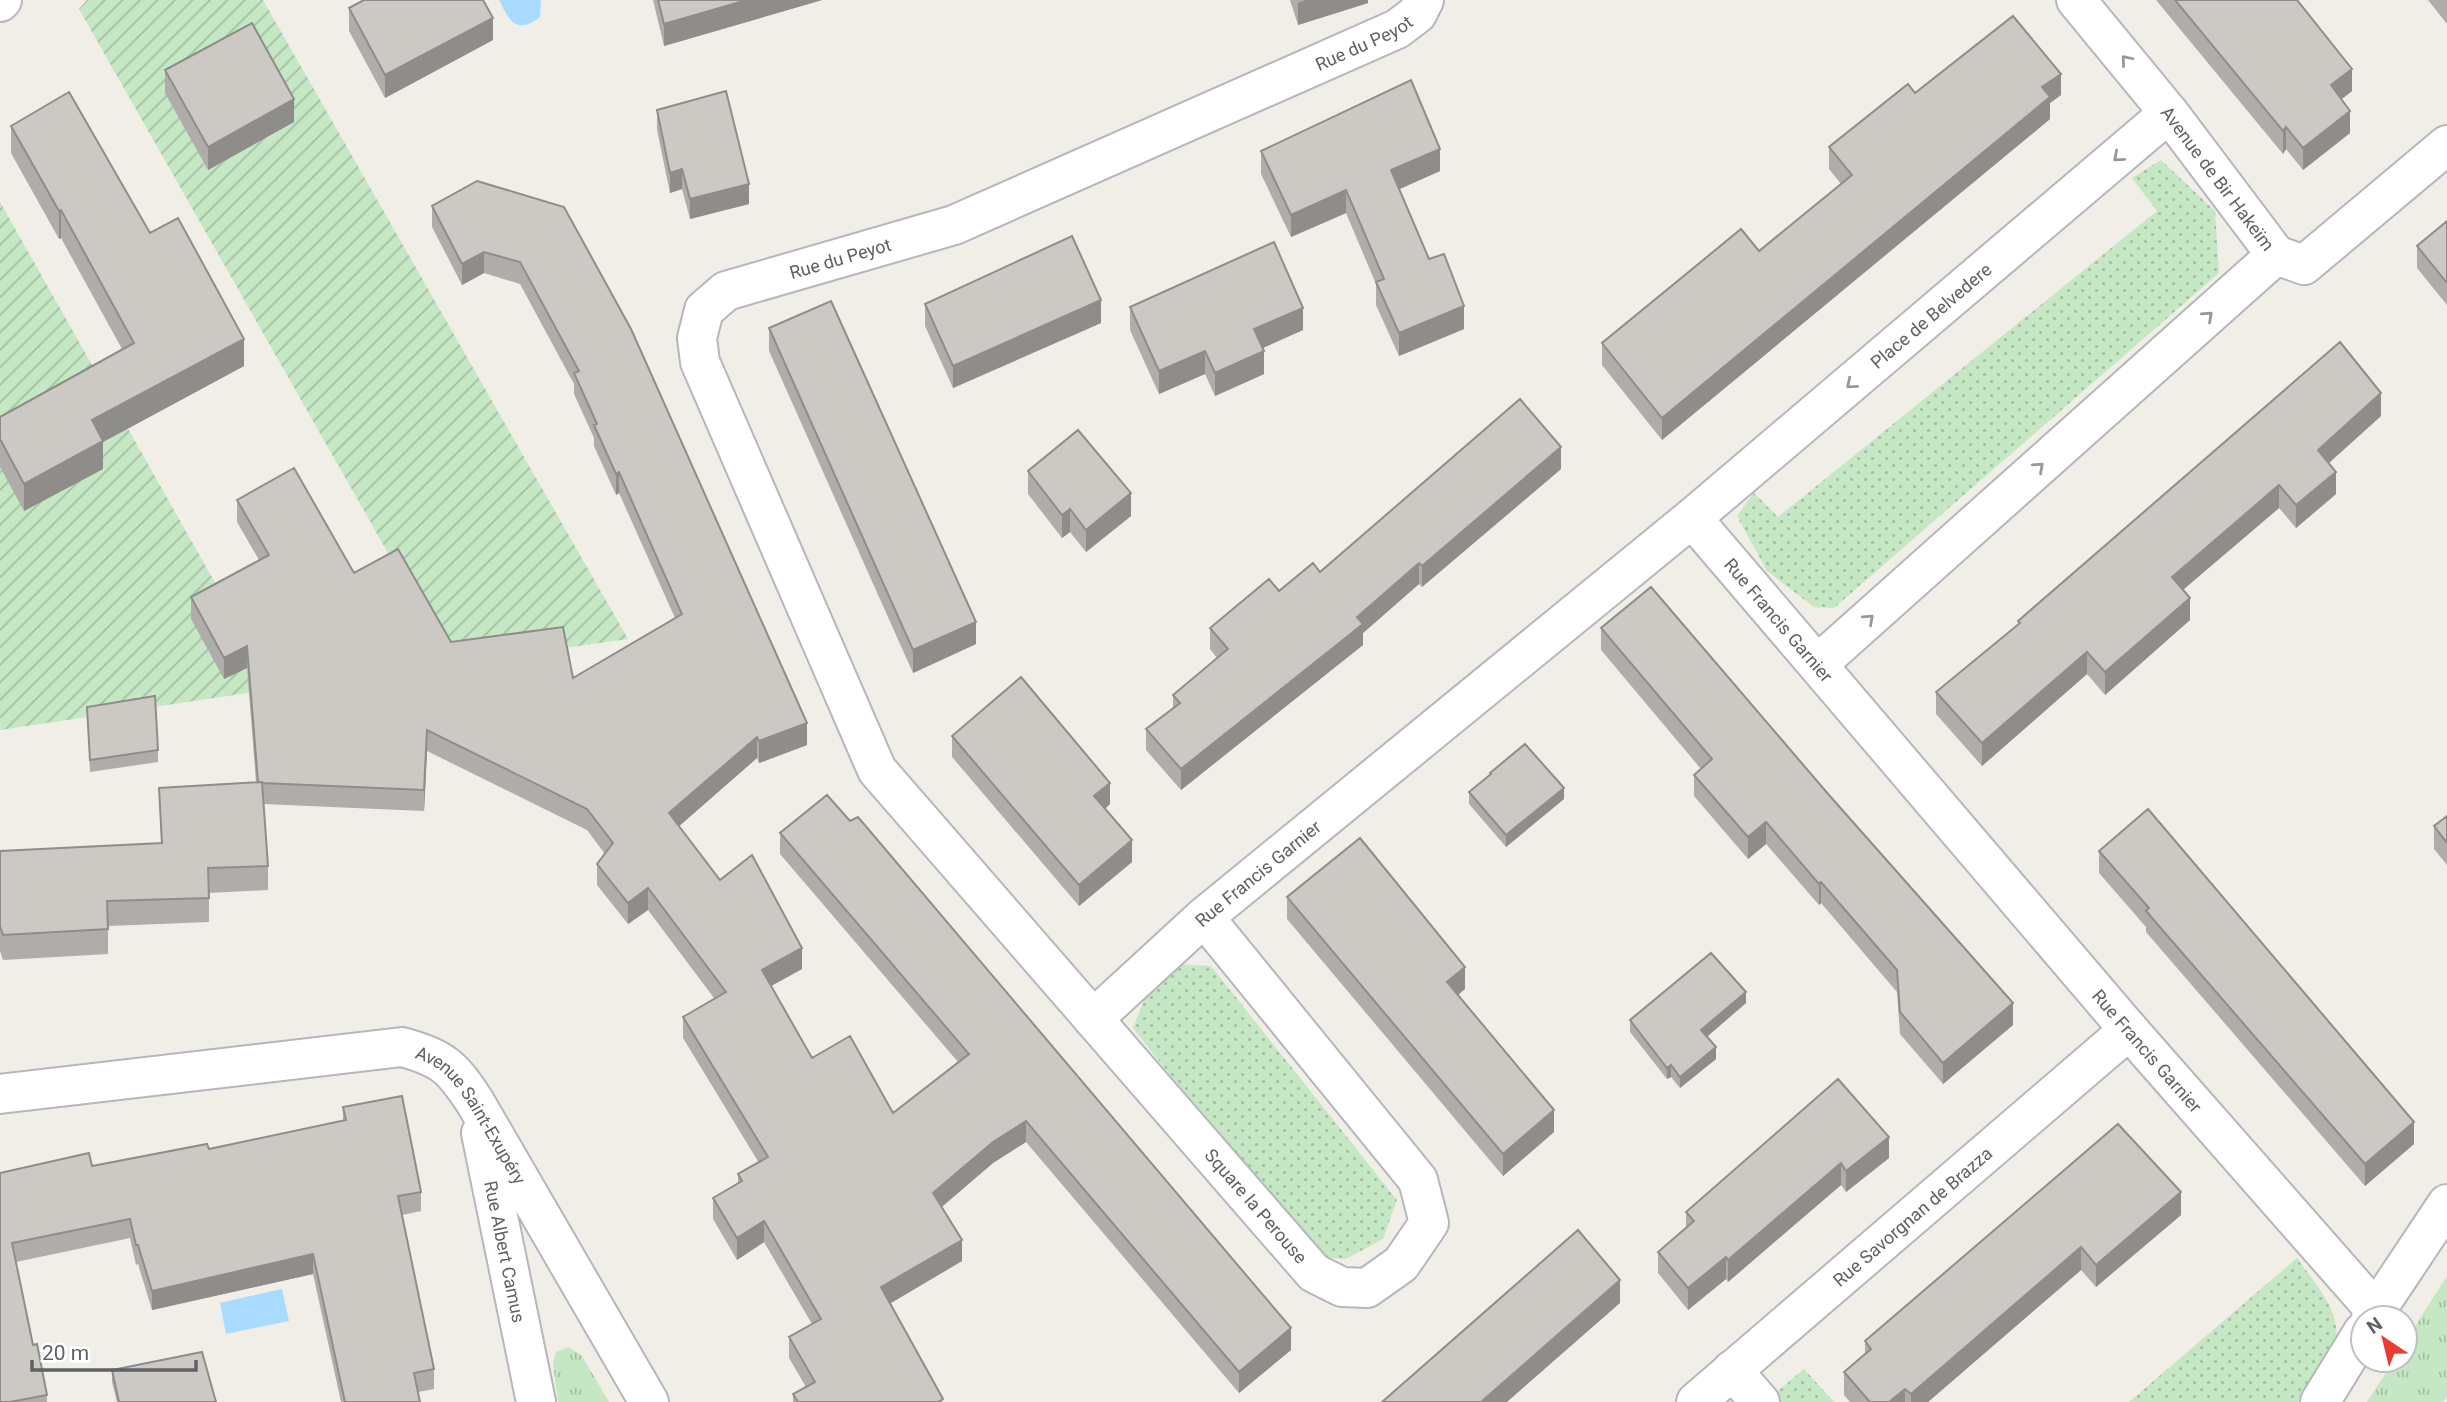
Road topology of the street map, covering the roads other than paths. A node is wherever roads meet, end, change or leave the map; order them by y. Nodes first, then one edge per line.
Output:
1 (1424, 0) edge
2 (2076, 0) edge
3 (2169, 113) junction
4 (2447, 145) edge
5 (2276, 255) junction
6 (1692, 518) junction
7 (1818, 664) junction
8 (877, 770) joint
9 (1204, 917) junction
10 (1093, 1019) junction
11 (2129, 1030) junction
12 (0, 1094) edge
13 (474, 1102) junction
14 (2447, 1204) edge
15 (2357, 1304) edge
16 (2381, 1304) edge
17 (2349, 1354) edge
18 (1732, 1370) junction
19 (536, 1402) edge
20 (649, 1402) edge
21 (1696, 1402) edge
22 (1760, 1402) edge
23 (2320, 1402) edge

1 - 8 street, Rue du Peyot
3 -> 2 street, Avenue de Bir Hakeïm
3 - 5 street, Avenue de Bir Hakeïm
3 -> 6 street, Place de Belvedere
4 - 5 street, Avenue de Bir Hakeïm
7 -> 5 street
6 - 7 street, Rue Francis Garnier
6 - 9 street, Rue Francis Garnier
7 - 11 street, Rue Francis Garnier
8 - 10 street, Square la Perouse
9 - 10 street, Rue Francis Garnier
9 - 10 street, Square la Perouse
11 - 15 street, Rue Francis Garnier
11 - 18 street, Rue Savorgnan de Brazza
12 - 13 street, Avenue Saint-Exupéry
13 - 19 street, Rue Albert Camus
13 - 20 street, Avenue Saint-Exupéry
14 - 16 street
17 - 23 street
18 - 21 street, Rue Savorgnan de Brazza
18 - 22 street

